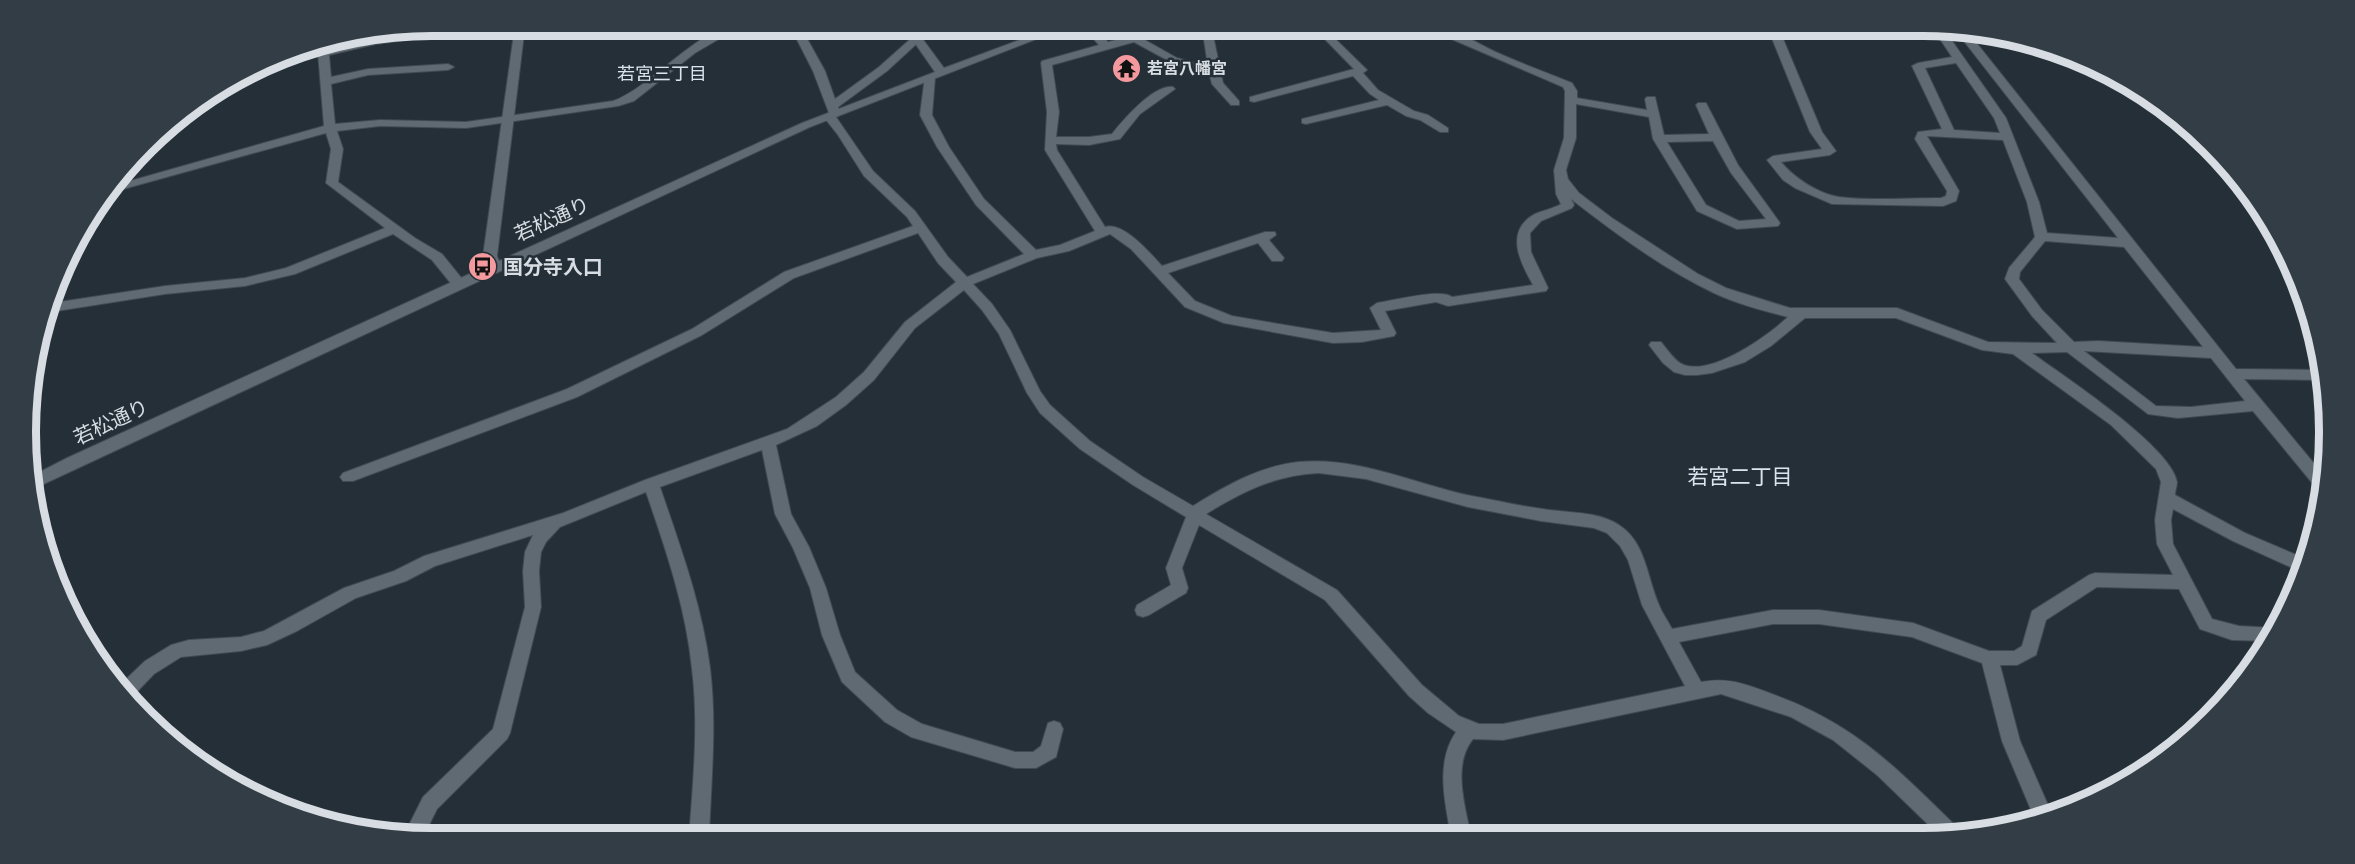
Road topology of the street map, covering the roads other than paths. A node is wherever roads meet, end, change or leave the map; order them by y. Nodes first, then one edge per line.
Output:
1 (519, 36) edge
2 (718, 36) edge
3 (800, 36) edge
4 (916, 36) edge
5 (921, 36) edge
6 (1039, 36) edge
7 (1097, 36) edge
8 (1207, 36) edge
9 (1327, 36) edge
10 (1456, 36) edge
11 (1777, 36) edge
12 (403, 37) edge
13 (1944, 37) edge
14 (1967, 38) edge
15 (918, 39) junction
16 (355, 44) edge
17 (1107, 46) junction
18 (321, 52) edge
19 (1961, 59) junction
20 (448, 67) dead end
21 (1214, 70) junction
22 (1357, 72) junction
23 (942, 73) junction
24 (928, 78) junction
25 (326, 82) junction
26 (1168, 89) dead end
27 (1254, 99) dead end
28 (1651, 99) dead end
29 (1571, 100) junction
30 (1389, 101) junction
31 (1235, 104) dead end
32 (1702, 105) dead end
33 (832, 112) junction
34 (1654, 115) junction
35 (509, 118) junction
36 (1306, 121) dead end
37 (330, 128) junction
38 (1444, 130) dead end
39 (1950, 134) junction
40 (1717, 137) junction
41 (2008, 137) junction
42 (1659, 139) junction
43 (1050, 140) junction
44 (1562, 179) junction
45 (121, 187) edge
46 (920, 228) junction
47 (395, 229) junction
48 (1101, 231) junction
49 (2042, 237) junction
50 (2130, 243) junction
51 (1033, 255) junction
52 (1276, 258) dead end
53 (496, 266) junction
54 (1161, 271) junction
55 (458, 283) junction
56 (964, 284) junction
57 (56, 307) edge
58 (1801, 314) junction
59 (1656, 345) dead end
60 (2072, 347) junction
61 (2016, 349) junction
62 (2216, 353) junction
63 (2233, 374) junction
64 (2315, 375) edge
65 (2256, 405) junction
66 (768, 441) junction
67 (348, 477) dead end
68 (2316, 478) edge
69 (39, 480) edge
70 (651, 484) junction
71 (2166, 498) junction
72 (1195, 513) junction
73 (556, 521) junction
74 (2297, 562) edge
75 (2186, 582) junction
76 (1143, 610) dead end
77 (2263, 635) edge
78 (1668, 637) junction
79 (1989, 658) junction
80 (130, 688) edge
81 (1696, 690) junction
82 (1054, 729) dead end
83 (1468, 730) junction
84 (2041, 810) edge
85 (417, 827) edge
86 (1944, 827) edge
87 (699, 828) edge
88 (1460, 828) edge

1 - 35 street
2 - 35 street
3 - 33 street
4 - 15 street
5 - 15 street
6 - 23 street, 若松通り
7 - 17 street
8 - 21 street
9 - 22 street
10 - 29 street
11 - 39 street
12 - 16 street
13 - 19 street
14 - 50 street
15 - 23 street
15 - 33 street
17 - 21 street
17 - 43 street
18 - 25 street
19 - 39 street
19 - 41 street
20 - 25 street
21 - 31 street
22 - 27 street
22 - 30 street
23 - 24 street, 若松通り
24 - 33 street, 若松通り
24 - 51 street
25 - 37 street
26 - 43 street
28 - 34 street
29 - 34 street
29 - 44 street
30 - 36 street
30 - 38 street
32 - 40 street
33 - 46 street
33 - 53 street, 若松通り
34 - 42 street
35 - 37 street
35 - 53 street
37 - 45 street
37 - 47 street
39 - 41 street
40 - 42 street
40 - 42 street
41 - 49 street
43 - 48 street
44 - 54 street
44 - 58 street
46 - 56 street
46 - 67 street
47 - 55 street
47 - 57 street
48 - 51 street
48 - 54 street
49 - 50 street
49 - 60 street
50 - 62 street
51 - 56 street
52 - 54 street
53 - 55 street, 若松通り
55 - 69 street, 若松通り
56 - 66 street
56 - 72 street
58 - 59 street
58 - 61 street
60 - 61 street
60 - 62 street
60 - 65 street
61 - 71 street
62 - 63 street
63 - 64 street
63 - 65 street
65 - 68 street
66 - 70 street
66 - 82 street
70 - 73 street
70 - 87 street
71 - 74 street
71 - 75 street
72 - 76 street
72 - 78 street
72 - 83 street
73 - 80 street
73 - 85 street
75 - 77 street
75 - 79 street
78 - 79 street
78 - 81 street
79 - 84 street
81 - 83 street
81 - 86 street
83 - 88 street

